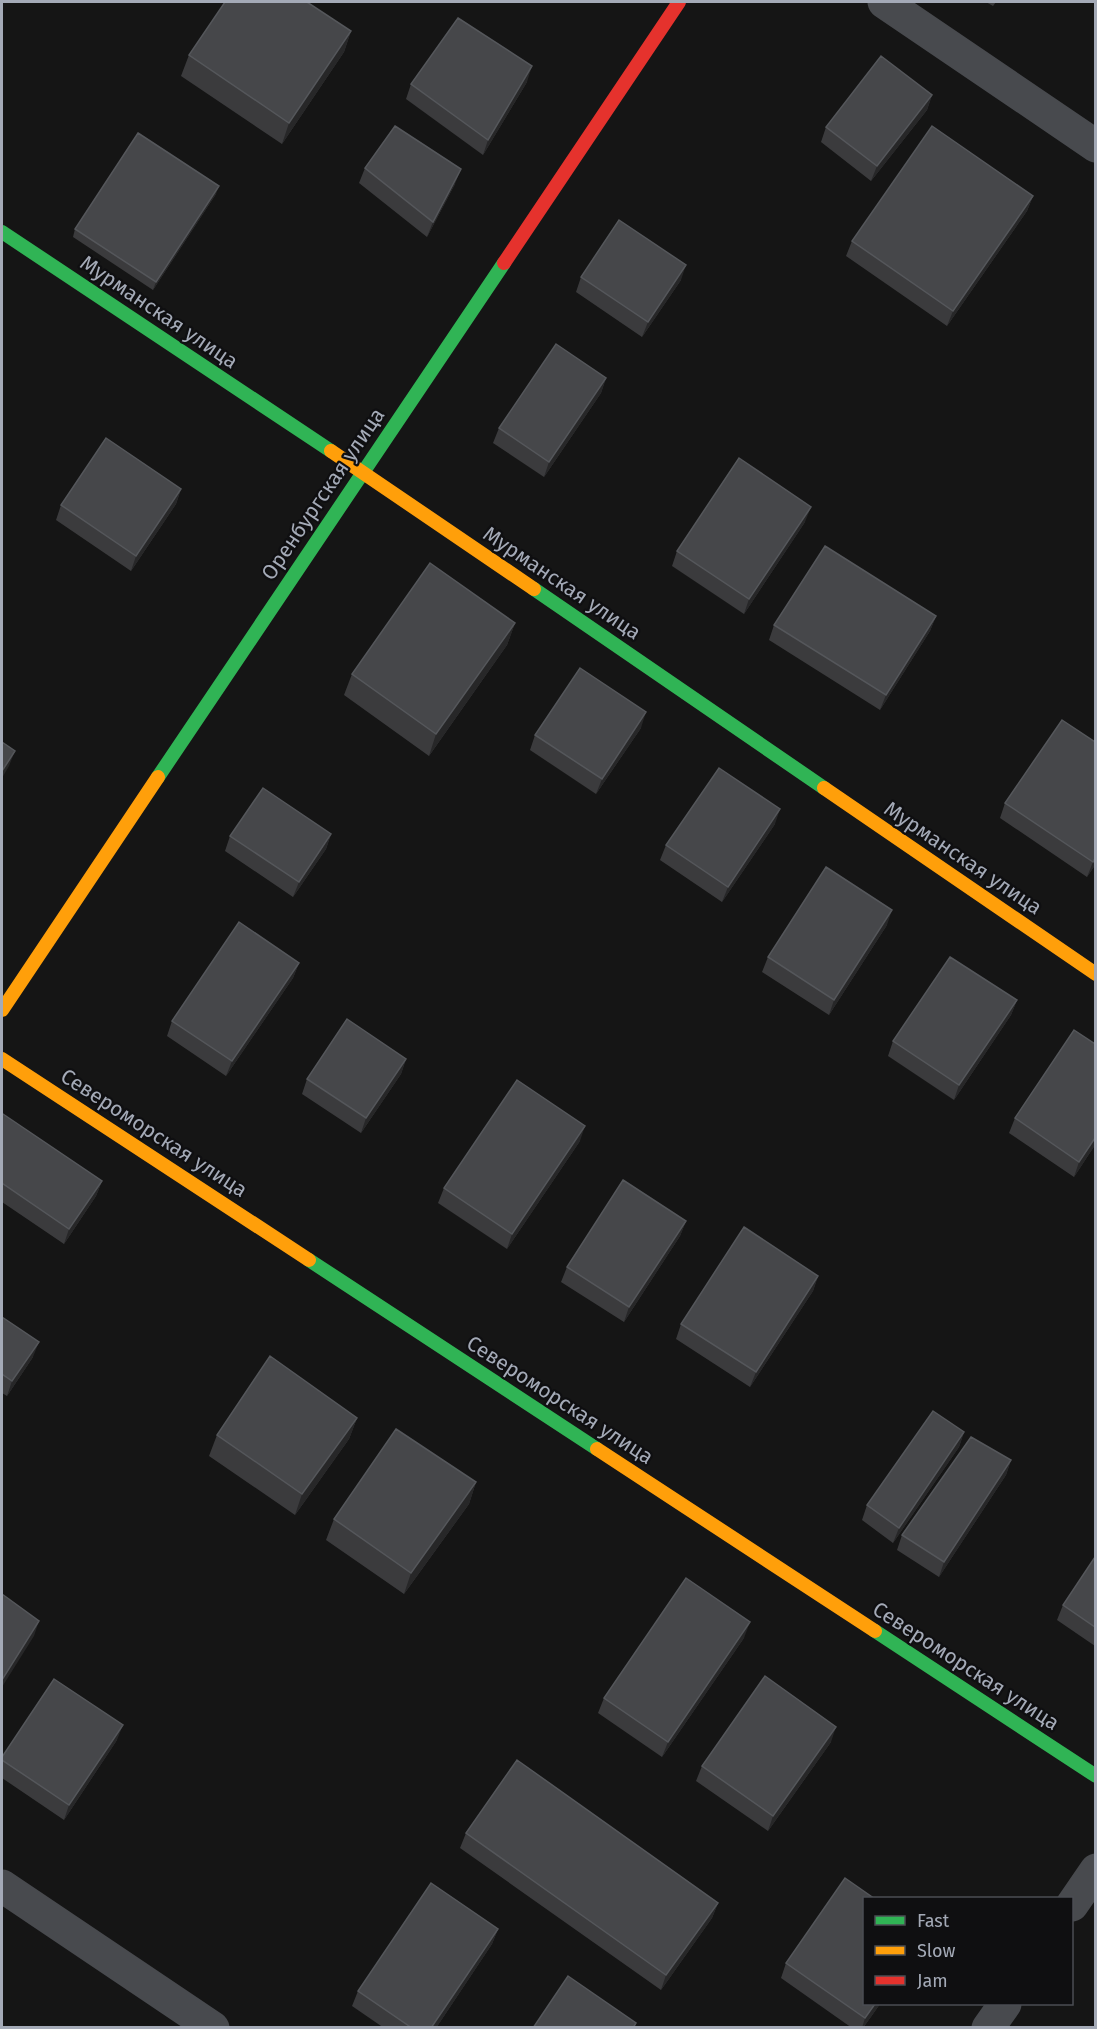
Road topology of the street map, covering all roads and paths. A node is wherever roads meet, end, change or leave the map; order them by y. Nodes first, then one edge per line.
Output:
1 (679, 2) edge
2 (884, 2) edge
3 (1095, 146) edge
4 (2, 232) edge
5 (363, 472) junction
6 (1095, 974) edge
7 (2, 1010) edge
8 (2, 1059) edge
9 (1095, 1776) edge
10 (1095, 1870) edge
11 (2, 1886) edge
12 (1073, 1902) edge
13 (1004, 2005) edge
14 (213, 2028) edge
15 (988, 2028) edge

1 - 5 street, Оренбургская улица
2 - 3 street
4 - 5 street, Мурманская улица
5 - 6 street, Мурманская улица
5 - 7 street, Оренбургская улица
8 - 9 street, Североморская улица
10 - 12 street
11 - 14 street
13 - 15 street

